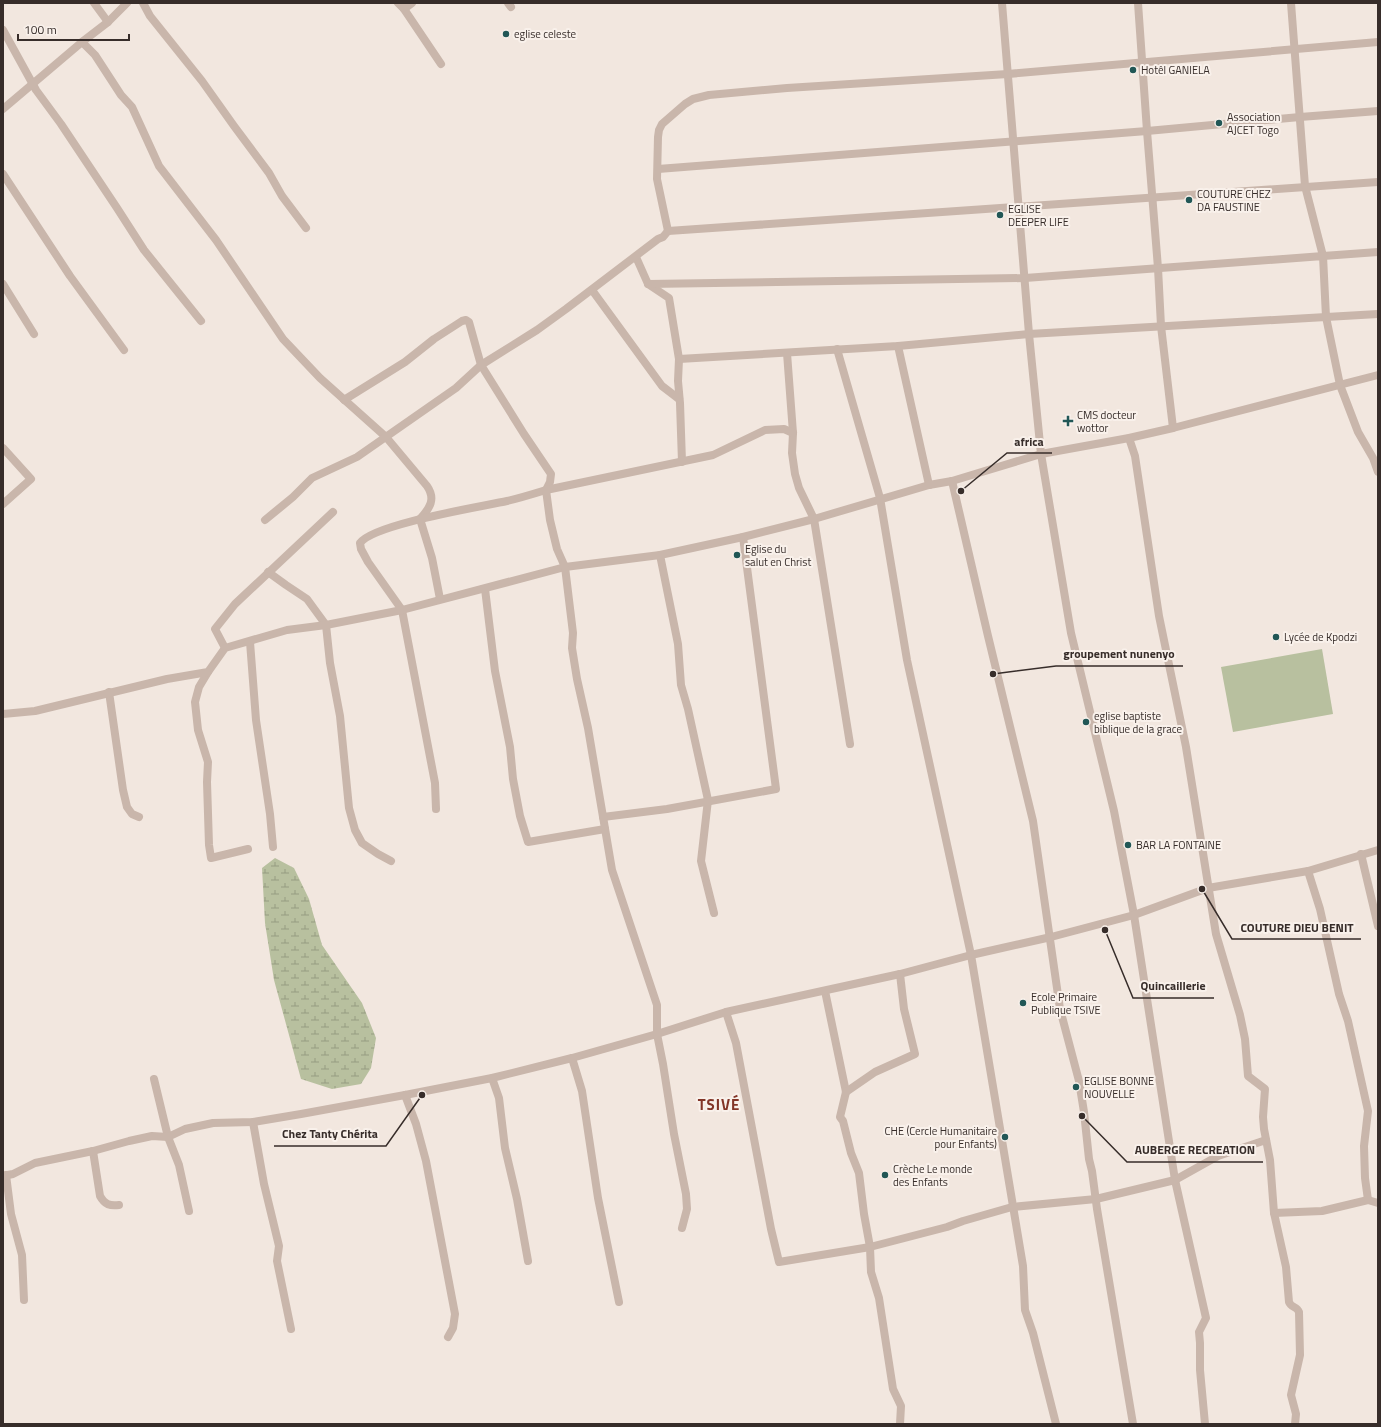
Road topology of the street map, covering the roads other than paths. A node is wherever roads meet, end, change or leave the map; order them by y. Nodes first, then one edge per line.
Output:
1 (94, 3) edge
2 (126, 3) edge
3 (143, 3) edge
4 (412, 3) edge
5 (1002, 3) edge
6 (1138, 3) edge
7 (1291, 3) edge
8 (401, 6) edge
9 (108, 22) junction
10 (3, 30) edge
11 (82, 42) junction
12 (1378, 42) edge
13 (1296, 50) junction
14 (1143, 62) junction
15 (441, 64) dead end
16 (1008, 74) junction
17 (33, 82) junction
18 (3, 109) edge
19 (1378, 111) edge
20 (1300, 117) junction
21 (1146, 131) junction
22 (1013, 141) junction
23 (658, 168) junction
24 (3, 174) edge
25 (1378, 182) edge
26 (1305, 186) junction
27 (1153, 198) junction
28 (1020, 207) junction
29 (306, 228) dead end
30 (668, 231) junction
31 (1378, 252) edge
32 (1323, 256) junction
33 (636, 257) junction
34 (1158, 268) junction
35 (1025, 278) junction
36 (3, 284) edge
37 (648, 284) junction
38 (592, 290) junction
39 (1378, 314) edge
40 (1326, 317) junction
41 (201, 321) dead end
42 (1161, 326) junction
43 (34, 334) dead end
44 (1029, 334) junction
45 (898, 346) junction
46 (837, 349) junction
47 (124, 350) dead end
48 (787, 353) junction
49 (679, 359) junction
50 (481, 365) junction
51 (1378, 375) edge
52 (1340, 385) junction
53 (679, 399) junction
54 (344, 400) junction
55 (1173, 428) junction
56 (793, 433) junction
57 (386, 437) junction
58 (1130, 438) junction
59 (3, 448) edge
60 (1041, 454) junction
61 (682, 462) junction
62 (1378, 472) edge
63 (952, 481) junction
64 (929, 485) junction
65 (546, 490) junction
66 (880, 498) junction
67 (3, 504) edge
68 (333, 512) dead end
69 (420, 519) junction
70 (814, 519) junction
71 (265, 520) dead end
72 (743, 537) junction
73 (660, 555) junction
74 (566, 567) junction
75 (268, 572) junction
76 (485, 589) junction
77 (440, 599) junction
78 (402, 610) junction
79 (326, 625) junction
80 (250, 642) junction
81 (225, 648) junction
82 (208, 672) junction
83 (109, 692) junction
84 (3, 714) edge
85 (850, 744) dead end
86 (708, 800) junction
87 (436, 809) dead end
88 (139, 817) dead end
89 (603, 817) junction
90 (605, 829) junction
91 (273, 847) dead end
92 (248, 849) dead end
93 (1378, 850) edge
94 (1361, 854) junction
95 (392, 861) dead end
96 (1308, 871) junction
97 (1208, 888) junction
98 (714, 913) dead end
99 (1134, 915) junction
100 (1378, 926) edge
101 (1050, 937) junction
102 (971, 955) junction
103 (900, 974) junction
104 (825, 991) junction
105 (726, 1012) junction
106 (657, 1034) junction
107 (572, 1058) junction
108 (492, 1078) junction
109 (154, 1079) dead end
110 (846, 1092) junction
111 (405, 1095) junction
112 (253, 1122) junction
113 (168, 1137) junction
114 (1266, 1140) junction
115 (93, 1151) junction
116 (4, 1176) edge
117 (1175, 1180) junction
118 (1096, 1199) junction
119 (1368, 1200) junction
120 (1378, 1203) edge
121 (119, 1205) dead end
122 (1012, 1207) junction
123 (188, 1211) dead end
124 (1274, 1213) junction
125 (682, 1228) dead end
126 (870, 1246) junction
127 (528, 1262) dead end
128 (24, 1300) dead end
129 (619, 1302) dead end
130 (291, 1329) dead end
131 (448, 1337) dead end
132 (900, 1424) edge
133 (1056, 1424) edge
134 (1132, 1424) edge
135 (1205, 1424) edge
136 (1295, 1424) edge

1 - 9 street
2 - 9 street
3 - 29 street
4 - 8 street
5 - 16 street
6 - 14 street
7 - 13 street
8 - 15 street
9 - 11 street
10 - 17 street
11 - 17 street
11 - 54 street
12 - 13 street
13 - 14 street
13 - 20 street
14 - 16 street
14 - 21 street
16 - 22 street
16 - 23 street
17 - 18 street
17 - 41 street
19 - 20 street
20 - 21 street
20 - 26 street
21 - 22 street
21 - 27 street
22 - 23 street
22 - 28 street
23 - 30 street
24 - 47 street
25 - 26 street
26 - 27 street
26 - 32 street
27 - 28 street
27 - 34 street
28 - 30 street
28 - 35 street
30 - 33 street
31 - 32 street
32 - 34 street
32 - 40 street
33 - 37 street
33 - 38 street
34 - 35 street
34 - 42 street
35 - 37 street
35 - 44 street
36 - 43 street
37 - 49 street
38 - 50 street
38 - 53 street
39 - 40 street
40 - 42 street
40 - 52 street
42 - 44 street
42 - 55 street
44 - 45 street
44 - 60 street
45 - 46 street
45 - 64 street
46 - 48 street
46 - 66 street
48 - 49 street
48 - 56 street
49 - 53 street
50 - 54 street
50 - 57 street
50 - 65 street
51 - 52 street
52 - 55 street
52 - 62 street
53 - 61 street
54 - 57 street
55 - 58 street
56 - 61 street
56 - 70 street
57 - 69 street
57 - 71 street
58 - 60 street
58 - 97 street
59 - 67 street
60 - 63 street
60 - 99 street
61 - 65 street
63 - 64 street
63 - 101 street
64 - 66 street
65 - 69 street
65 - 74 street
66 - 70 street
66 - 102 street
68 - 75 street
69 - 77 street
69 - 78 street
70 - 72 street
70 - 85 street
72 - 73 street
72 - 86 street
73 - 74 street
73 - 86 street
74 - 76 street
74 - 89 street
75 - 79 street
75 - 81 street
76 - 77 street
76 - 90 street
77 - 78 street
78 - 79 street
78 - 87 street
79 - 80 street
79 - 95 street
80 - 81 street
80 - 91 street
81 - 82 street
82 - 83 street
82 - 92 street
83 - 84 street
83 - 88 street
86 - 89 street
86 - 98 street
89 - 90 street
90 - 106 street
93 - 94 street
94 - 96 street
94 - 100 street
96 - 97 street
96 - 119 street
97 - 99 street
97 - 114 street
99 - 101 street
99 - 117 street
101 - 102 street
101 - 118 street
102 - 103 street
102 - 122 street
103 - 104 street
103 - 110 street
104 - 105 street
104 - 110 street
105 - 106 street
105 - 126 street
106 - 107 street
106 - 125 street
107 - 108 street
107 - 129 street
108 - 111 street
108 - 127 street
109 - 113 street
110 - 126 street
111 - 112 street
111 - 131 street
112 - 113 street
112 - 130 street
113 - 115 street
113 - 123 street
114 - 117 street
114 - 124 street
115 - 116 street
115 - 121 street
116 - 128 street
117 - 118 street
117 - 135 street
118 - 122 street
118 - 134 street
119 - 120 street
119 - 124 street
122 - 126 street
122 - 133 street
124 - 136 street
126 - 132 street

